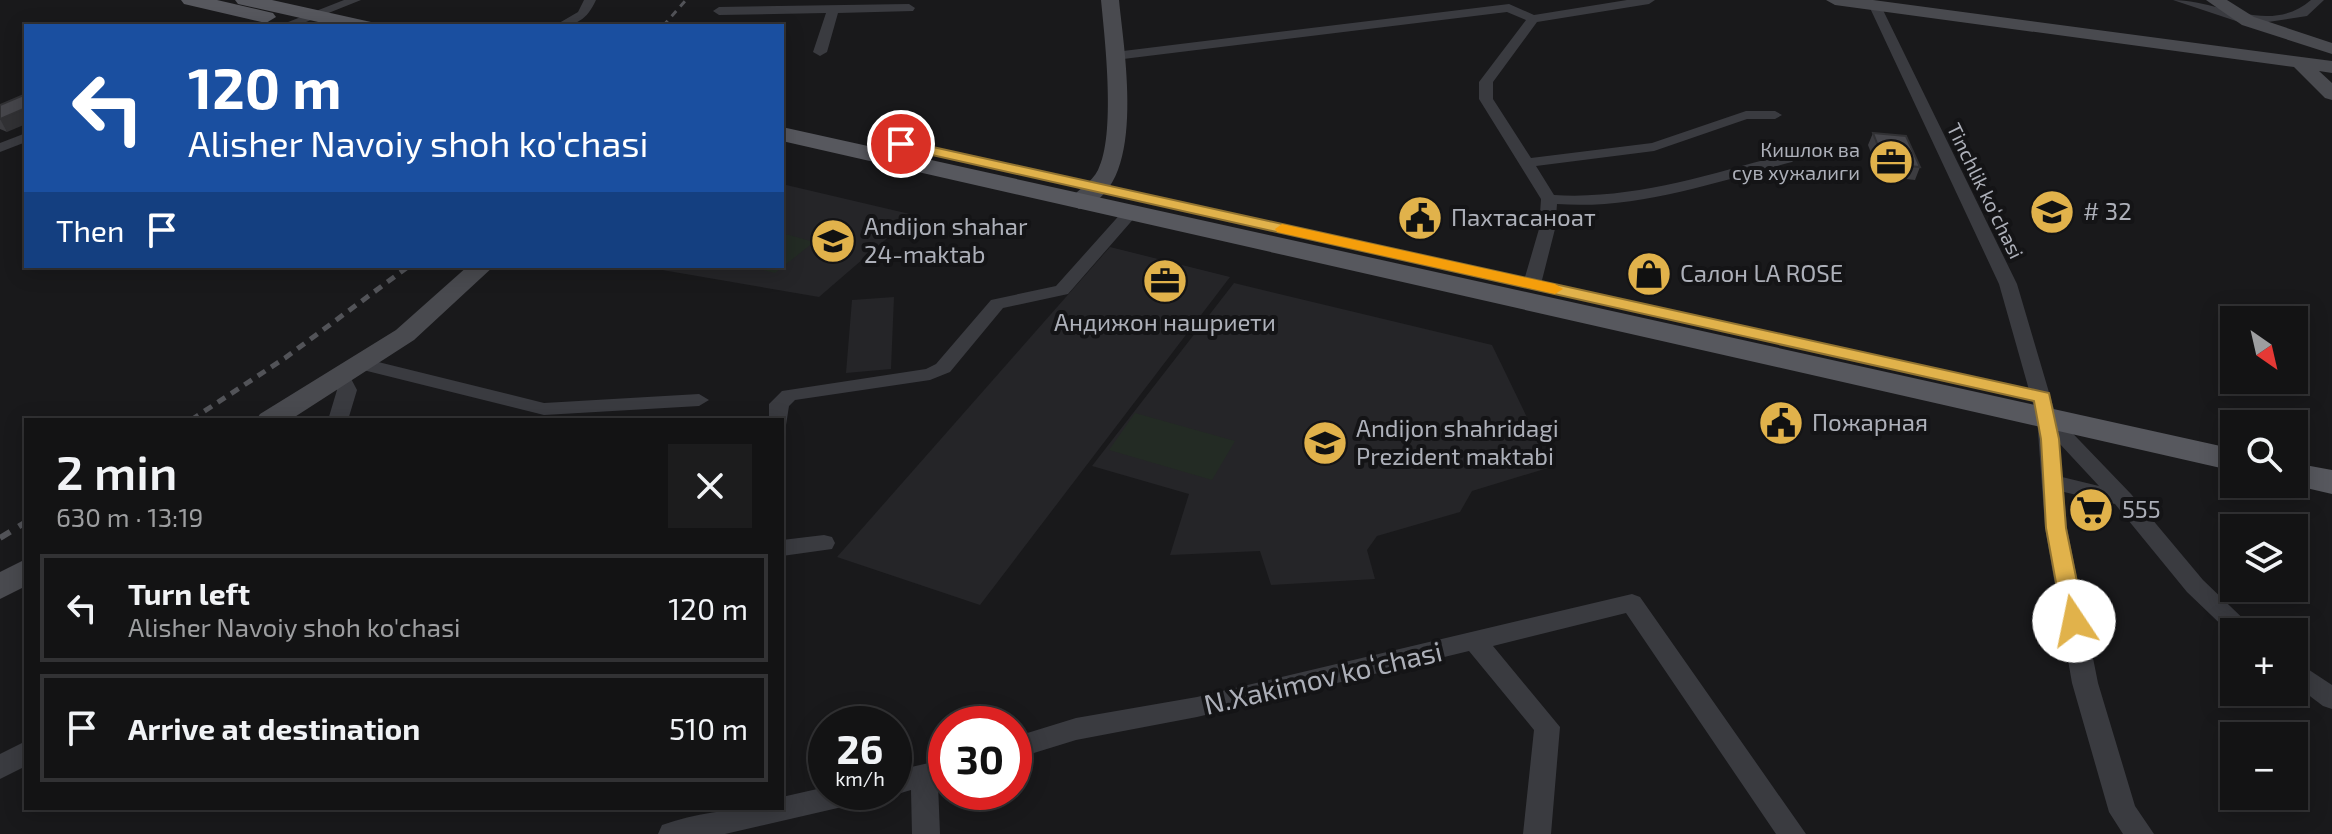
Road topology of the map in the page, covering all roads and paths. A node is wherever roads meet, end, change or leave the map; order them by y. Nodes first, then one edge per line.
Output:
1 (191, 0) edge
2 (245, 0) edge
3 (355, 0) edge
4 (590, 0) edge
5 (1110, 0) edge
6 (1492, 0) edge
7 (1649, 0) edge
8 (1835, 0) edge
9 (2179, 0) edge
10 (2215, 0) edge
11 (2318, 0) edge
12 (909, 8) dead end
13 (1509, 8) junction
14 (1876, 8) junction
15 (718, 10) edge
16 (833, 10) junction
17 (1533, 19) junction
18 (2248, 21) junction
19 (300, 22) edge
20 (332, 24) edge
21 (564, 24) edge
22 (820, 52) dead end
23 (1115, 56) junction
24 (2300, 63) junction
25 (2331, 63) edge
26 (2332, 94) edge
27 (1775, 115) dead end
28 (784, 119) edge
29 (784, 134) edge
30 (0, 136) edge
31 (22, 139) edge
32 (0, 148) edge
33 (919, 157) junction
34 (1787, 159) dead end
35 (1526, 163) junction
36 (1086, 194) junction
37 (1549, 199) junction
38 (1130, 213) junction
39 (1411, 266) junction
40 (480, 268) edge
41 (1532, 284) junction
42 (1763, 346) junction
43 (352, 370) junction
44 (699, 400) dead end
45 (2045, 407) junction
46 (542, 415) edge
47 (273, 418) edge
48 (339, 418) edge
49 (779, 418) edge
50 (2220, 437) edge
51 (2220, 456) edge
52 (2308, 456) edge
53 (2332, 461) edge
54 (2308, 477) edge
55 (2054, 482) junction
56 (2332, 482) edge
57 (2123, 499) junction
58 (824, 543) dead end
59 (784, 548) edge
60 (24, 572) edge
61 (0, 587) edge
62 (2230, 618) edge
63 (1475, 642) junction
64 (2308, 681) edge
65 (2332, 699) edge
66 (1032, 742) edge
67 (24, 753) edge
68 (0, 768) edge
69 (808, 803) edge
70 (784, 808) edge
71 (777, 810) edge
72 (930, 810) edge
73 (672, 834) edge
74 (926, 834) edge
75 (1537, 834) edge
76 (1792, 834) edge
77 (2140, 834) edge

1 - 19 main road
2 - 19 main road
3 - 19 street
4 - 21 street
5 - 23 main road
6 - 13 street
7 - 17 street
8 - 14 main road
9 - 18 street
10 - 18 main road
11 - 18 street
12 - 16 street
13 - 17 street
13 - 23 street
14 - 24 main road
14 - 45 street, Tinchlik kо‘chasi
15 - 16 street
16 - 22 street
17 - 35 street
18 - 25 main road
19 - 20 main road
23 - 36 main road
24 - 25 main road
24 - 26 main road
27 - 35 street
28 - 33 main road
29 - 33 main road
30 - 31 street
31 - 32 street
33 - 36 main road
34 - 37 street
35 - 37 street
36 - 38 main road
36 - 39 main road
37 - 41 street
38 - 39 main road
38 - 49 street
39 - 41 main road
39 - 42 main road
40 - 43 main road
41 - 42 main road
42 - 45 main road
43 - 46 street
43 - 47 main road
43 - 48 street
44 - 46 street
45 - 50 main road
45 - 51 main road
45 - 55 street, Tinchlik kо‘chasi
45 - 57 street
52 - 53 main road
54 - 56 main road
55 - 57 street
55 - 77 street, Tinchlik kо‘chasi
57 - 62 street
58 - 59 street
60 - 61 main road
63 - 66 street, N.Xakimov koʻchasi
63 - 75 street
63 - 76 street, N.Xakimov koʻchasi
64 - 65 street
67 - 68 street
69 - 70 street
71 - 73 street
72 - 74 street

